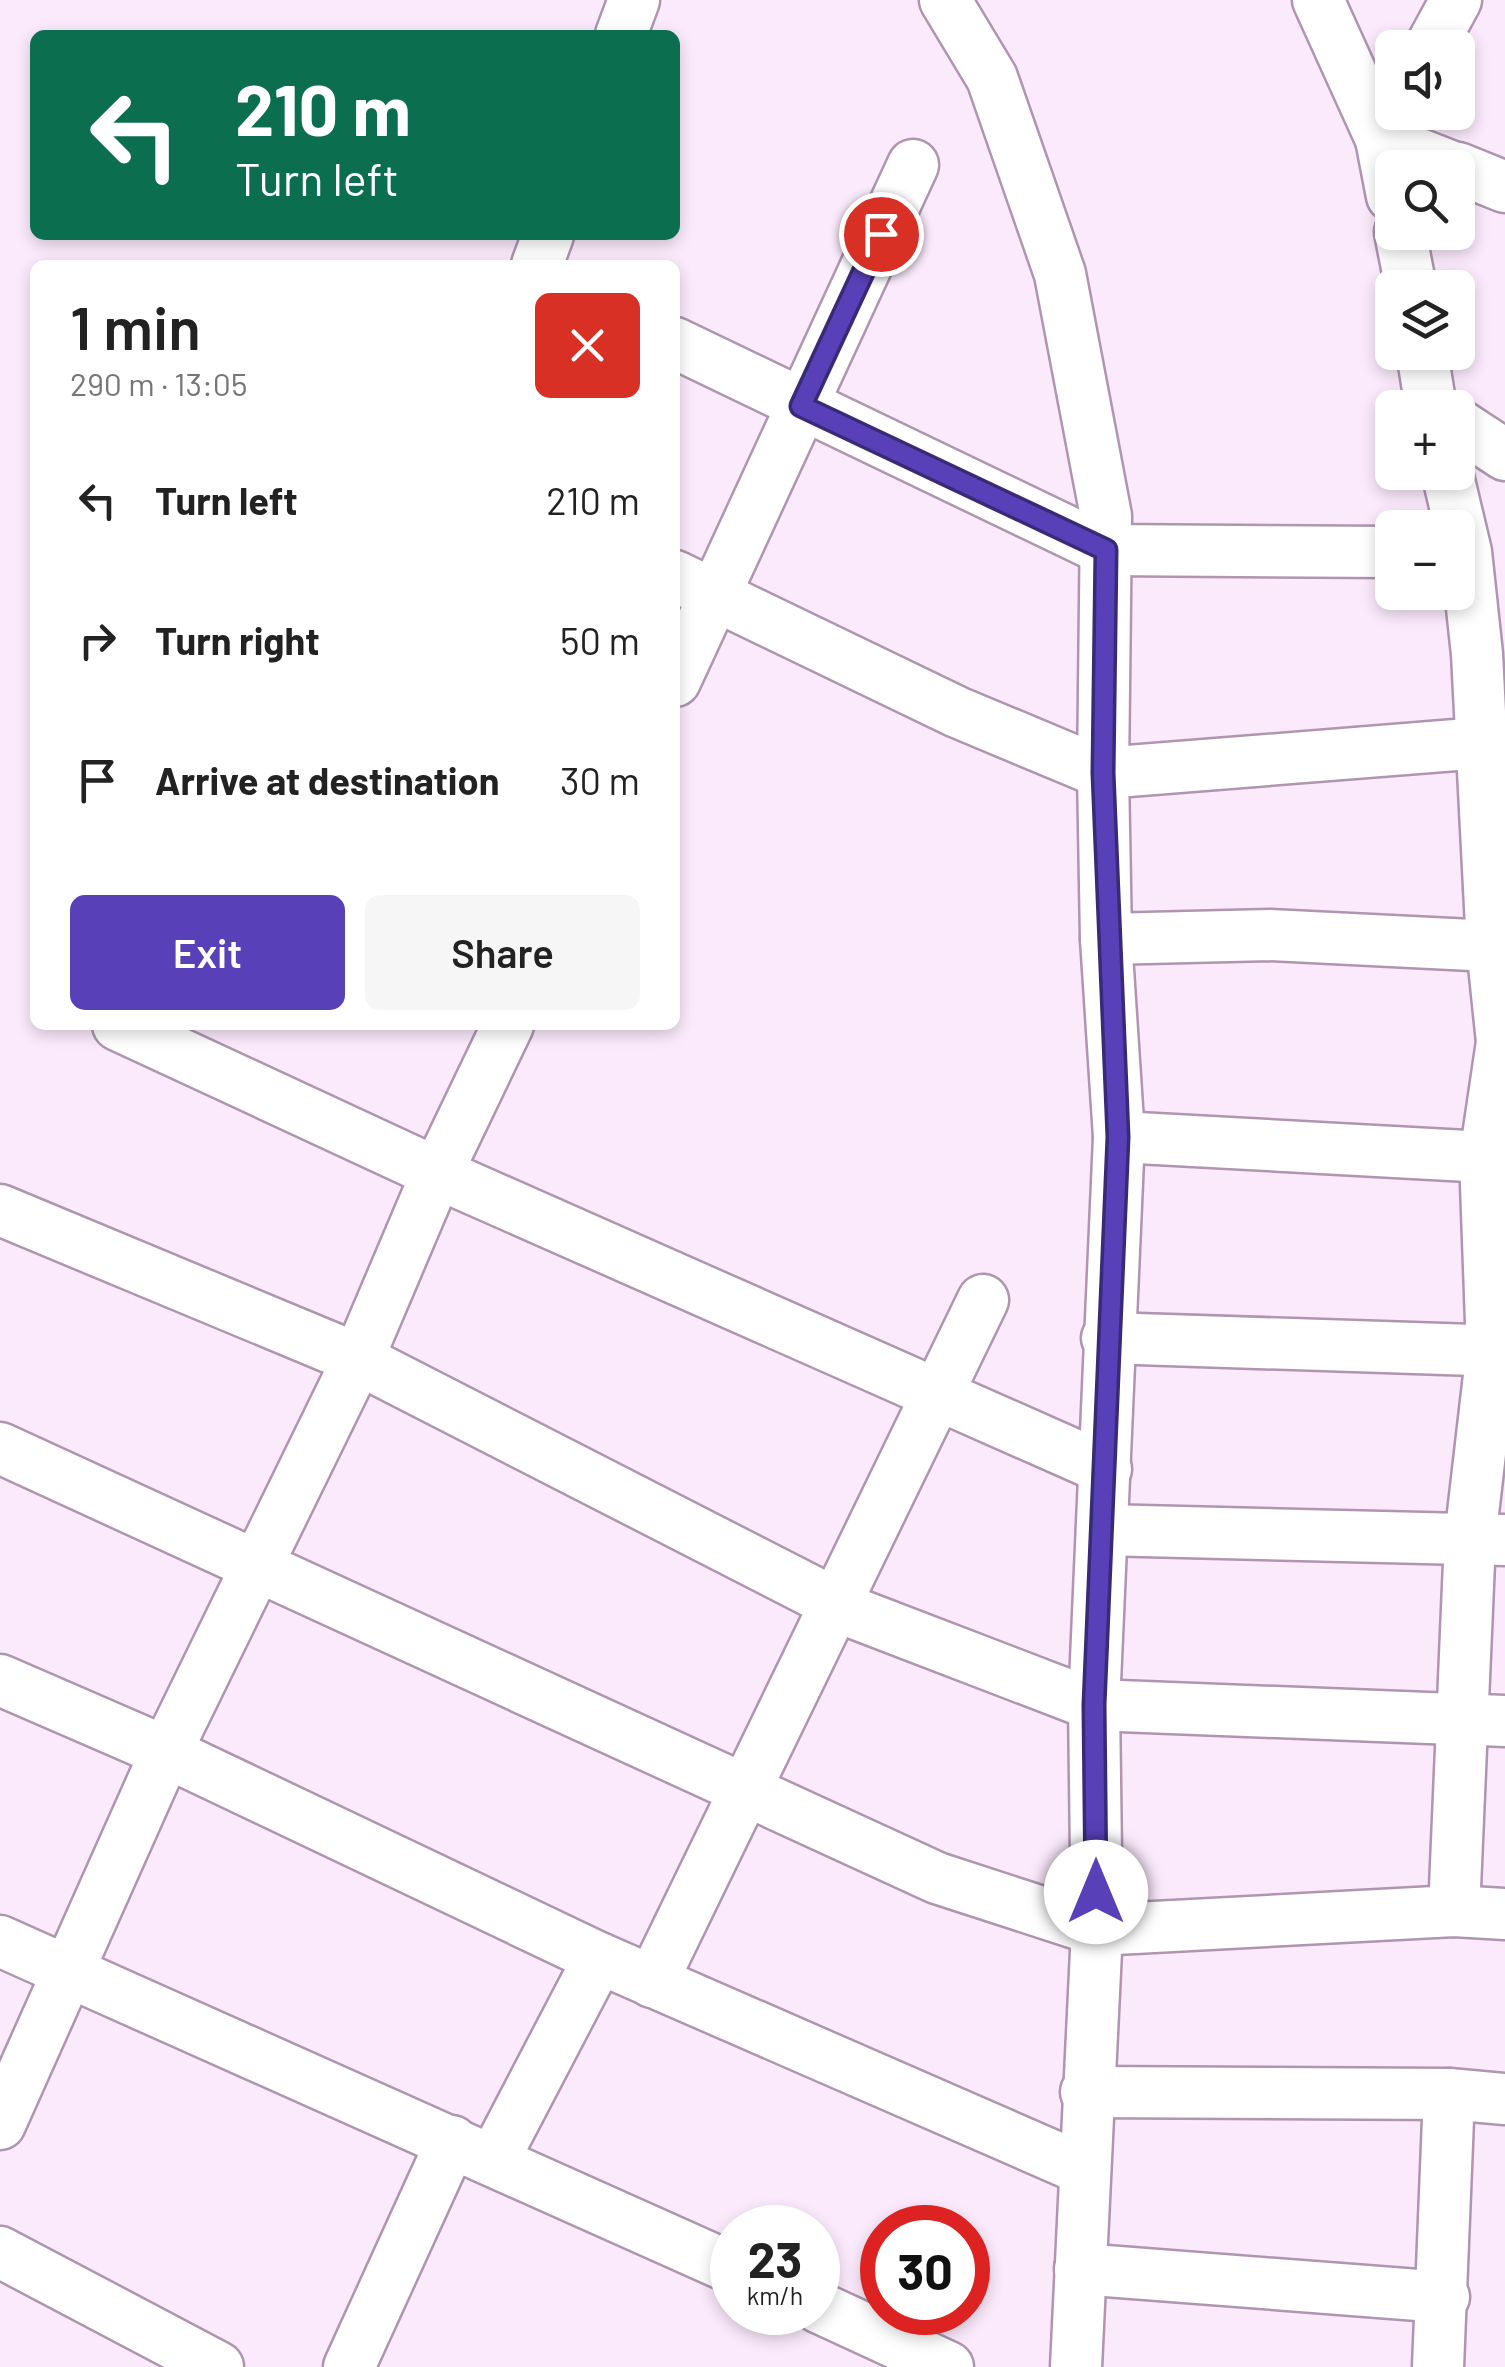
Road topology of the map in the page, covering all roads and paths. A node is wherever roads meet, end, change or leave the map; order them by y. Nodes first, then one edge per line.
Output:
1 (634, 0) edge
2 (944, 0) edge
3 (1318, 0) edge
4 (1456, 0) edge
5 (623, 30) edge
6 (1440, 30) edge
7 (1375, 103) edge
8 (1394, 130) edge
9 (1427, 150) edge
10 (913, 165) dead end
11 (1475, 175) edge
12 (1505, 187) edge
13 (680, 345) edge
14 (801, 406) junction
15 (1475, 435) edge
16 (1505, 455) edge
17 (1106, 550) junction
18 (1375, 552) edge
19 (694, 584) edge
20 (1468, 610) edge
21 (680, 656) edge
22 (1481, 743) junction
23 (1103, 773) junction
24 (1106, 939) junction
25 (1492, 946) junction
26 (129, 1030) edge
27 (506, 1030) edge
28 (1503, 1041) edge
29 (1118, 1137) junction
30 (1495, 1157) edge
31 (437, 1173) junction
32 (0, 1210) edge
33 (982, 1300) dead end
34 (1107, 1338) junction
35 (1498, 1350) edge
36 (358, 1359) junction
37 (938, 1395) junction
38 (0, 1448) edge
39 (1106, 1468) junction
40 (1102, 1530) junction
41 (1488, 1539) edge
42 (260, 1565) junction
43 (837, 1604) junction
44 (0, 1680) edge
45 (1094, 1705) junction
46 (1484, 1720) edge
47 (166, 1752) junction
48 (746, 1790) junction
49 (1454, 1911) junction
50 (1505, 1914) edge
51 (1096, 1930) junction
52 (0, 1941) edge
53 (599, 1958) junction
54 (72, 1970) junction
55 (652, 1982) junction
56 (1086, 2092) junction
57 (1449, 2094) junction
58 (1505, 2099) edge
59 (0, 2124) edge
60 (473, 2150) junction
61 (1085, 2170) junction
62 (0, 2252) edge
63 (710, 2258) edge
64 (1080, 2269) junction
65 (1444, 2297) junction
66 (840, 2317) edge
67 (218, 2367) edge
68 (349, 2367) edge
69 (948, 2367) edge
70 (1076, 2367) edge
71 (1438, 2367) edge

1 - 5 street
2 - 17 street
3 - 7 street
4 - 6 street
8 - 9 street
10 - 14 street
11 - 12 street
13 - 14 street
14 - 17 street
14 - 19 street
15 - 16 street
17 - 18 street
17 - 23 street
19 - 21 street
19 - 23 street
20 - 22 street
22 - 23 street
22 - 25 street
23 - 24 street
24 - 25 street
24 - 29 street
25 - 28 street
26 - 31 street
27 - 31 street
28 - 30 street
29 - 30 street
29 - 34 street
30 - 35 street
31 - 36 street
31 - 37 street
32 - 36 street
33 - 37 street
34 - 35 street
34 - 39 street
35 - 41 street
36 - 42 street
36 - 43 street
37 - 39 street
37 - 43 street
38 - 42 street
39 - 40 street
40 - 41 street
40 - 45 street
41 - 46 street
42 - 47 street
42 - 48 street
43 - 45 street
43 - 48 street
44 - 47 street
45 - 46 street
45 - 51 street
46 - 49 street
47 - 53 street
47 - 54 street
48 - 51 street
48 - 55 street
49 - 50 street
49 - 51 street
51 - 56 street
52 - 54 street
53 - 55 street
53 - 60 street
54 - 59 street
54 - 60 street
55 - 61 street
56 - 57 street
56 - 61 street
57 - 58 street
57 - 65 street
60 - 63 street
60 - 68 street
61 - 64 street
62 - 67 street
64 - 65 street
64 - 70 street
65 - 71 street
66 - 69 street

